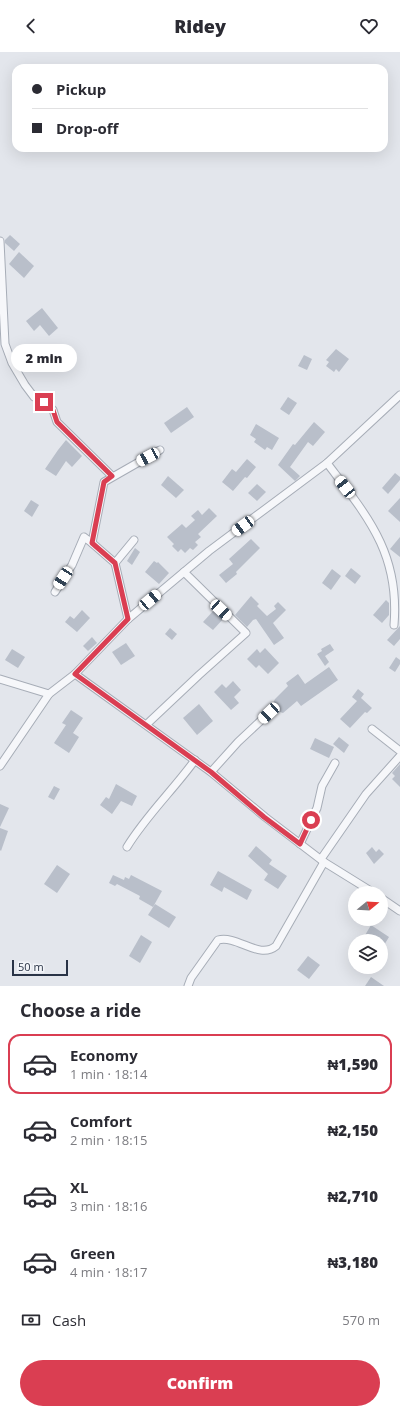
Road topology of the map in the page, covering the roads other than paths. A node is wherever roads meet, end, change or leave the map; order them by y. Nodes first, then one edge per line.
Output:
1 (0, 241) edge
2 (400, 395) edge
3 (160, 450) dead end
4 (327, 463) junction
5 (112, 476) junction
6 (134, 540) dead end
7 (92, 543) junction
8 (115, 563) junction
9 (184, 572) junction
10 (55, 592) dead end
11 (128, 619) junction
12 (394, 625) dead end
13 (75, 674) junction
14 (0, 679) edge
15 (49, 694) junction
16 (269, 713) dead end
17 (147, 724) junction
18 (372, 729) dead end
19 (400, 751) edge
20 (400, 756) edge
21 (195, 760) junction
22 (335, 762) dead end
23 (0, 766) edge
24 (211, 772) junction
25 (300, 844) junction
26 (127, 847) dead end
27 (323, 860) junction
28 (363, 886) edge
29 (388, 903) edge
30 (400, 911) edge
31 (188, 986) edge

1 - 5 street
2 - 4 street
3 - 5 street
4 - 9 street
4 - 12 street
5 - 7 street
6 - 8 street
7 - 8 street
7 - 10 street
8 - 11 street
9 - 11 street
9 - 17 street
11 - 13 street
13 - 15 street
13 - 17 street
14 - 15 street
15 - 23 street
16 - 24 street
17 - 21 street
18 - 19 street
20 - 27 street
21 - 24 street
21 - 26 street
22 - 25 street
24 - 25 street
25 - 27 street
27 - 28 street
27 - 31 street
29 - 30 street

